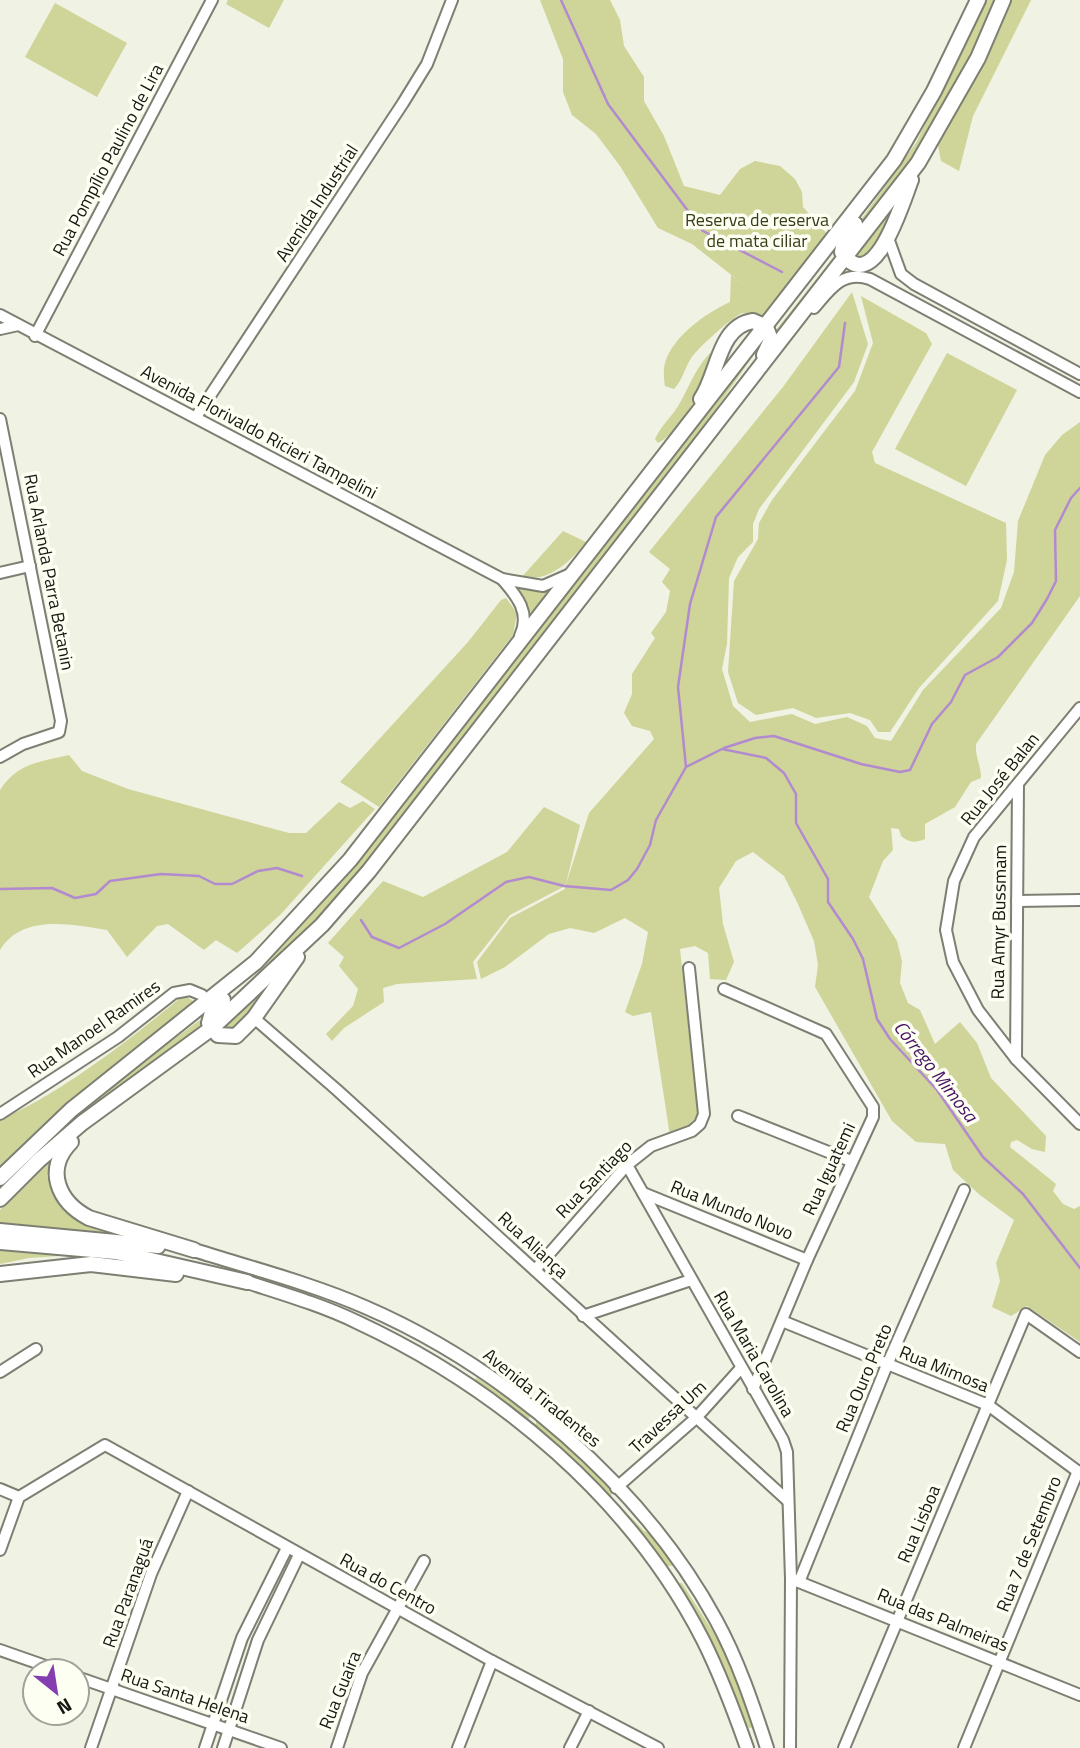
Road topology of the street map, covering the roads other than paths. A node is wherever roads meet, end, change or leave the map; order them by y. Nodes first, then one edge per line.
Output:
1 (212, 0) edge
2 (452, 0) edge
3 (978, 0) edge
4 (1003, 0) edge
5 (894, 160) junction
6 (918, 163) junction
7 (888, 239) junction
8 (846, 258) junction
9 (0, 315) edge
10 (795, 324) junction
11 (18, 325) junction
12 (766, 327) junction
13 (0, 329) edge
14 (35, 336) junction
15 (1080, 374) edge
16 (754, 375) junction
17 (1080, 392) edge
18 (196, 417) junction
19 (0, 419) edge
20 (677, 441) junction
21 (30, 566) junction
22 (576, 570) junction
23 (0, 573) edge
24 (502, 579) junction
25 (513, 651) junction
26 (1080, 708) edge
27 (0, 757) edge
28 (1018, 784) junction
29 (1080, 900) edge
30 (1017, 901) junction
31 (322, 925) junction
32 (689, 968) dead end
33 (724, 989) dead end
34 (210, 1016) junction
35 (254, 1018) junction
36 (1016, 1059) junction
37 (121, 1095) junction
38 (0, 1114) edge
39 (738, 1116) dead end
40 (1080, 1124) edge
41 (852, 1160) junction
42 (627, 1165) junction
43 (0, 1178) edge
44 (964, 1190) dead end
45 (643, 1193) junction
46 (0, 1199) edge
47 (0, 1231) edge
48 (0, 1242) edge
49 (194, 1250) junction
50 (807, 1260) junction
51 (535, 1270) junction
52 (0, 1274) edge
53 (691, 1280) junction
54 (247, 1282) junction
55 (327, 1292) junction
56 (322, 1307) junction
57 (583, 1316) junction
58 (782, 1321) junction
59 (36, 1349) dead end
60 (1080, 1352) edge
61 (887, 1366) junction
62 (741, 1368) junction
63 (0, 1372) edge
64 (753, 1390) junction
65 (988, 1405) junction
66 (537, 1413) junction
67 (696, 1418) junction
68 (525, 1428) junction
69 (1079, 1472) edge
70 (0, 1489) edge
71 (188, 1491) junction
72 (621, 1493) junction
73 (19, 1497) junction
74 (787, 1500) junction
75 (611, 1510) junction
76 (287, 1548) junction
77 (0, 1550) edge
78 (299, 1555) junction
79 (424, 1561) dead end
80 (685, 1569) junction
81 (795, 1580) junction
82 (667, 1581) junction
83 (398, 1609) junction
84 (897, 1620) junction
85 (0, 1650) edge
86 (21, 1657) edge
87 (492, 1661) junction
88 (999, 1662) junction
89 (91, 1682) edge
90 (112, 1689) junction
91 (1080, 1695) edge
92 (589, 1711) junction
93 (213, 1725) junction
94 (229, 1730) junction
95 (91, 1748) edge
96 (205, 1748) edge
97 (223, 1748) edge
98 (281, 1748) edge
99 (337, 1748) edge
100 (458, 1748) edge
101 (570, 1748) edge
102 (658, 1748) edge
103 (747, 1748) edge
104 (767, 1748) edge
105 (790, 1748) edge
106 (844, 1748) edge
107 (964, 1748) edge

1 - 14 street, Rua Pompílio Paulino de Lira
2 - 18 street, Avenida Industrial
3 - 5 highway
4 - 6 highway
5 - 8 highway
5 - 12 highway
6 - 7 highway
6 - 8 highway
7 - 8 highway
7 - 15 street
8 - 10 highway
9 - 11 street, Avenida Florivaldo Ricieri Tampelini
10 - 16 highway
10 - 17 street
11 - 13 street
11 - 14 street, Avenida Florivaldo Ricieri Tampelini
12 - 16 highway
12 - 20 highway
12 - 20 highway
14 - 18 street, Avenida Florivaldo Ricieri Tampelini
16 - 31 highway
18 - 24 street, Avenida Florivaldo Ricieri Tampelini
19 - 21 street, Rua Arlanda Parra Betanin
20 - 22 highway
21 - 23 street
21 - 27 street, Rua Arlanda Parra Betanin
22 - 24 street, Avenida Florivaldo Ricieri Tampelini
22 - 25 highway
24 - 25 street, Avenida Florivaldo Ricieri Tampelini
25 - 34 highway
26 - 28 street, Rua José Balan
28 - 30 street, Rua Amyr Bussmam
28 - 36 street, Rua José Balan
29 - 30 street
30 - 36 street, Rua Amyr Bussmam
31 - 34 highway
31 - 35 highway
32 - 42 street, Rua Santiago
33 - 41 street, Rua Iguatemi
34 - 35 highway
34 - 37 highway
34 - 38 street, Rua Manoel Ramires
34 - 43 highway
35 - 51 street, Rua Aliança
36 - 40 street, Rua José Balan
37 - 46 highway
37 - 49 highway
39 - 41 street
41 - 50 street, Rua Iguatemi
42 - 45 street, Rua Maria Carolina
42 - 51 street, Rua Santiago
44 - 61 street, Rua Ouro Preto
45 - 50 street, Rua Mundo Novo
45 - 53 street, Rua Maria Carolina
47 - 49 highway
48 - 54 highway
49 - 55 main road, Avenida Tiradentes
50 - 58 street, Rua Iguatemi
51 - 57 street, Rua Aliança
52 - 54 highway
53 - 57 street
53 - 62 street, Rua Maria Carolina
54 - 56 main road, Avenida Tiradentes
55 - 56 main road
55 - 66 main road, Avenida Tiradentes
56 - 68 main road, Avenida Tiradentes
57 - 67 street, Rua Aliança
58 - 61 street, Rua Mimosa
58 - 64 street, Rua Iguatemi
59 - 63 street
60 - 65 street, Rua Lisboa
61 - 65 street, Rua Mimosa
61 - 81 street, Rua Ouro Preto
62 - 64 street, Rua Maria Carolina
62 - 67 street, Travessa Um
64 - 74 street, Rua Maria Carolina
65 - 69 street, Rua Mimosa
65 - 84 street, Rua Lisboa
66 - 68 main road
66 - 72 main road, Avenida Tiradentes
67 - 72 street, Travessa Um
67 - 74 street, Rua Aliança
68 - 75 main road, Avenida Tiradentes
69 - 88 street, Rua 7 de Setembro
70 - 73 street
71 - 73 street, Rua do Centro
71 - 76 street, Rua do Centro
71 - 90 street, Rua Paranaguá
72 - 75 main road
72 - 80 main road, Avenida Tiradentes
73 - 77 street
74 - 81 street, Rua Maria Carolina
75 - 82 main road, Avenida Tiradentes
76 - 78 street, Rua do Centro
76 - 93 street
78 - 83 street, Rua do Centro
78 - 94 street
79 - 83 street, Rua Guaíra
80 - 82 main road
80 - 104 main road, Avenida Tiradentes
81 - 84 street, Rua das Palmeiras
81 - 105 street, Rua Maria Carolina
82 - 103 main road, Avenida Tiradentes
83 - 87 street, Rua do Centro
83 - 99 street, Rua Guaíra
84 - 88 street, Rua das Palmeiras
84 - 106 street, Rua Lisboa
85 - 86 street
87 - 92 street, Rua do Centro
87 - 100 street
88 - 91 street, Rua das Palmeiras
88 - 107 street, Rua 7 de Setembro
89 - 90 street, Rua Santa Helena
90 - 93 street, Rua Santa Helena
90 - 95 street, Rua Paranaguá
92 - 101 street
92 - 102 street, Rua do Centro
93 - 94 street, Rua Santa Helena
93 - 96 street
94 - 97 street
94 - 98 street, Rua Santa Helena

